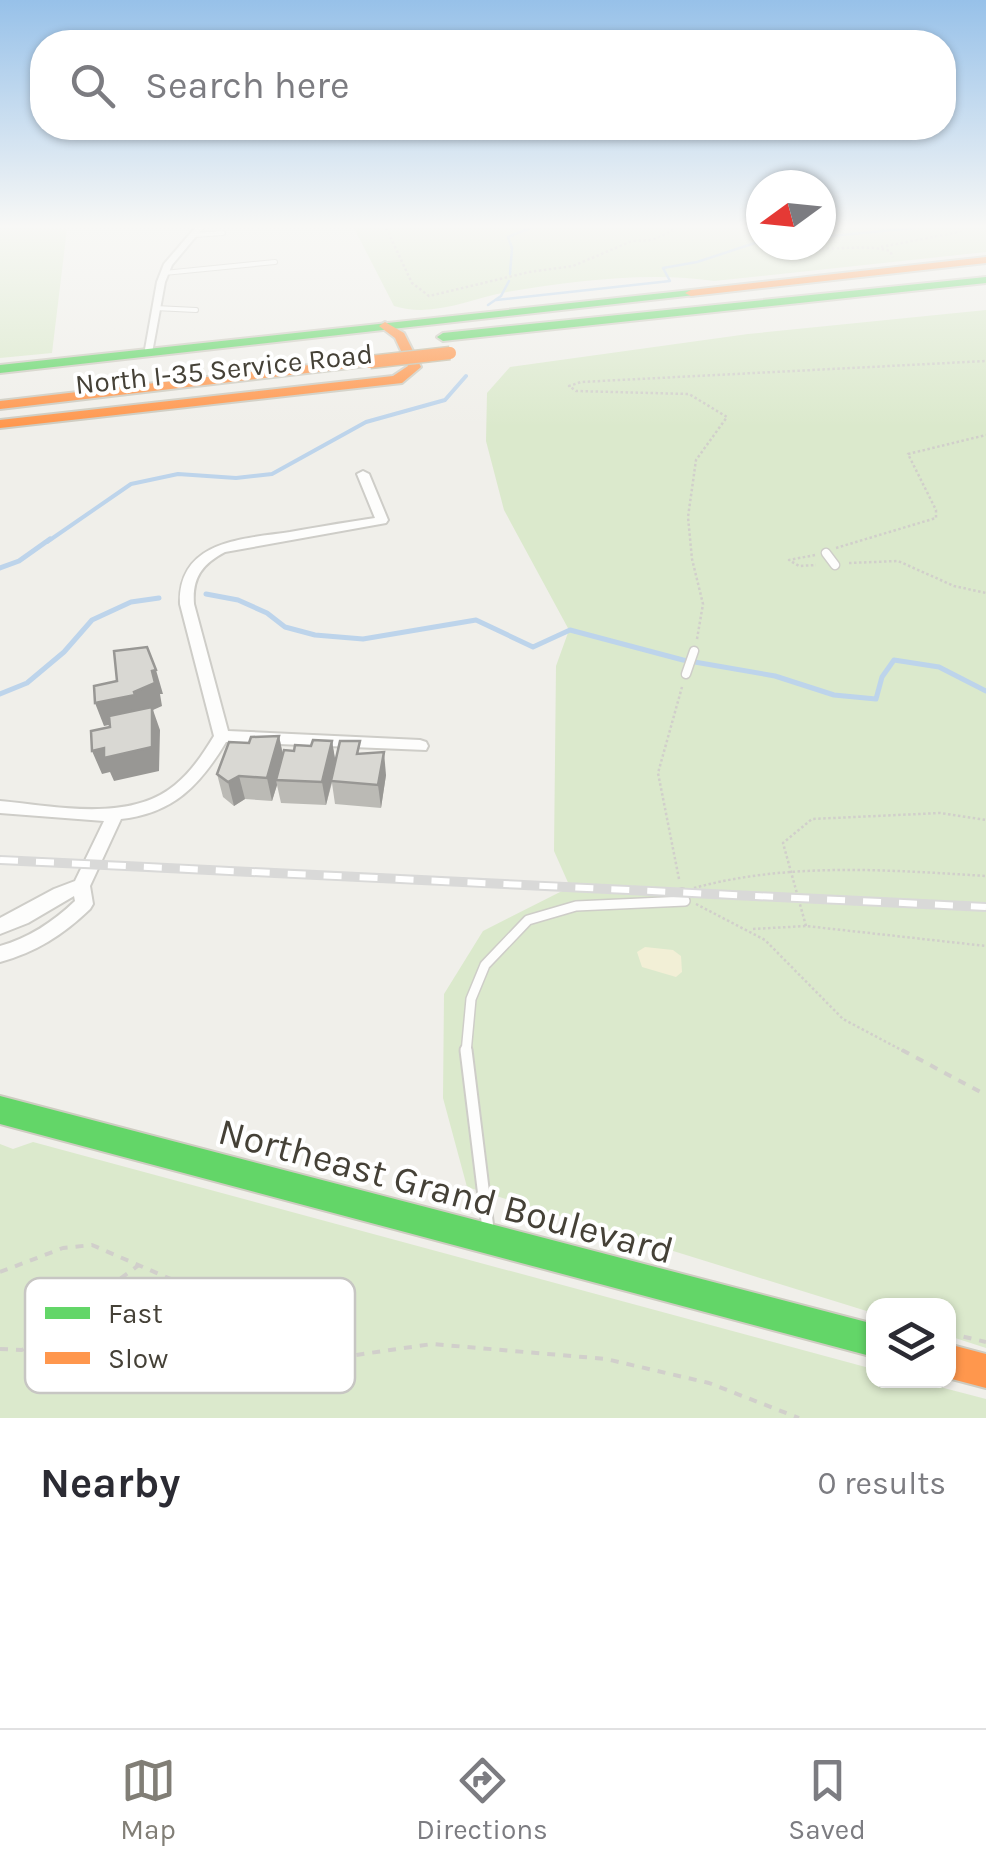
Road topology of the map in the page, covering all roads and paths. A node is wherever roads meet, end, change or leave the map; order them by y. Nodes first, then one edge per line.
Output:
1 (159, 294) edge
2 (692, 294) edge
3 (838, 294) edge
4 (984, 294) edge
5 (156, 308) junction
6 (196, 310) dead end
7 (401, 328) junction
8 (447, 345) junction
9 (147, 354) junction
10 (368, 354) junction
11 (986, 360) edge
12 (0, 369) edge
13 (0, 387) edge
14 (0, 405) edge
15 (0, 424) edge
16 (986, 434) edge
17 (363, 474) dead end
18 (826, 553) junction
19 (835, 565) junction
20 (986, 592) edge
21 (694, 650) joint
22 (686, 674) joint
23 (222, 736) junction
24 (420, 746) dead end
25 (0, 807) edge
26 (115, 815) junction
27 (986, 820) edge
28 (791, 874) junction
29 (986, 876) edge
30 (81, 886) junction
31 (684, 897) junction
32 (0, 926) edge
33 (806, 926) junction
34 (752, 930) junction
35 (986, 946) edge
36 (0, 954) edge
37 (986, 1095) edge
38 (0, 1110) edge
39 (488, 1239) junction
40 (139, 1265) junction
41 (0, 1272) edge
42 (121, 1278) edge
43 (169, 1278) edge
44 (956, 1335) edge
45 (866, 1339) edge
46 (986, 1342) edge
47 (25, 1348) edge
48 (0, 1349) edge
49 (355, 1355) edge
50 (956, 1363) edge
51 (986, 1371) edge
52 (799, 1418) edge

1 - 5 street
2 - 7 main road
3 - 8 main road
4 - 8 main road
5 - 6 lane
5 - 9 street
7 - 9 main road
7 - 15 main road, North I-35 Service Road
8 - 10 main road, bridge
9 - 12 main road
10 - 13 main road
10 - 14 main road
11 - 21 path
16 - 18 path
17 - 23 street
18 - 19 lane
18 - 19 path
19 - 20 path
21 - 22 lane
22 - 31 path
23 - 24 street
23 - 26 street
25 - 26 street
26 - 30 street
27 - 28 path
28 - 29 path
28 - 31 path
28 - 33 path
30 - 32 street
30 - 36 street
31 - 34 path
31 - 39 lane
33 - 34 path
33 - 35 path
34 - 37 path
38 - 39 main road, Northeast Grand Boulevard
39 - 45 main road, Northeast Grand Boulevard
40 - 41 path
40 - 42 path
40 - 43 path
44 - 46 path
47 - 48 path
49 - 52 path
50 - 51 main road

